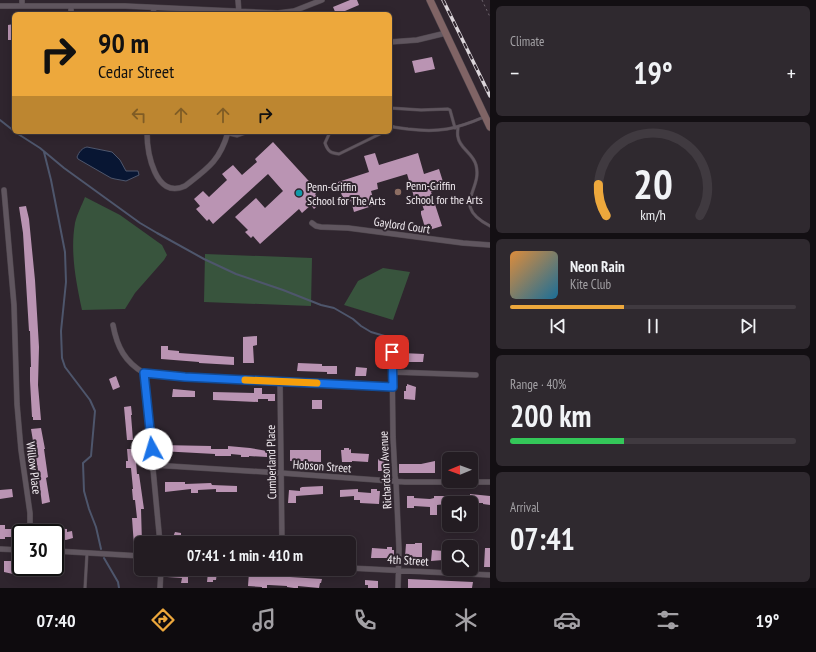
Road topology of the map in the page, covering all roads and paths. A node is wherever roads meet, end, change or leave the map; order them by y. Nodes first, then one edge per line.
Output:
1 (22, 0) edge
2 (238, 0) edge
3 (322, 0) edge
4 (430, 0) edge
5 (482, 0) edge
6 (0, 6) edge
7 (22, 6) junction
8 (71, 6) junction
9 (154, 8) junction
10 (71, 12) edge
11 (153, 12) edge
12 (222, 12) edge
13 (239, 12) edge
14 (286, 12) edge
15 (490, 17) edge
16 (446, 33) junction
17 (392, 42) edge
18 (392, 108) edge
19 (484, 117) junction
20 (392, 127) edge
21 (457, 127) junction
22 (490, 127) edge
23 (147, 134) edge
24 (228, 134) edge
25 (231, 134) edge
26 (242, 134) edge
27 (329, 134) edge
28 (380, 134) edge
29 (4, 190) dead end
30 (312, 223) dead end
31 (490, 226) edge
32 (490, 245) edge
33 (113, 326) dead end
34 (392, 352) dead end
35 (392, 372) junction
36 (144, 373) junction
37 (476, 375) dead end
38 (280, 381) junction
39 (393, 387) junction
40 (153, 465) junction
41 (280, 472) junction
42 (396, 481) junction
43 (490, 482) edge
44 (30, 524) edge
45 (159, 536) edge
46 (282, 536) edge
47 (0, 549) edge
48 (12, 550) edge
49 (64, 552) edge
50 (87, 553) junction
51 (134, 556) edge
52 (356, 568) edge
53 (399, 570) junction
54 (490, 575) edge
55 (161, 576) edge
56 (85, 588) edge
57 (160, 588) edge
58 (398, 588) edge

1 - 7 street
2 - 13 street
3 - 14 street
4 - 16 street
5 - 15 path
6 - 7 street
7 - 8 street
8 - 9 street
8 - 10 street
9 - 11 street
9 - 12 street
16 - 17 street
16 - 19 street
18 - 21 lane
19 - 21 lane
19 - 22 street
20 - 21 lane
21 - 31 lane
23 - 24 street
25 - 26 lane
27 - 28 lane
29 - 44 street, Willow Place
30 - 32 street, Gaylord Court
33 - 36 street
34 - 35 street, Richardson Avenue
35 - 37 street
35 - 39 street, Richardson Avenue
36 - 38 street
36 - 40 street
38 - 39 street
38 - 41 street, Cumberland Place
39 - 42 street, Richardson Avenue
40 - 41 street, Hobson Street
40 - 45 street
41 - 42 street, Hobson Street
41 - 46 street, Cumberland Place
42 - 43 street, Hobson Street
42 - 53 street, Richardson Avenue
47 - 48 street
49 - 50 street
50 - 51 street
50 - 56 lane
52 - 53 street, 4th Street
53 - 54 street, 4th Street
53 - 58 street, Richardson Avenue
55 - 57 street

